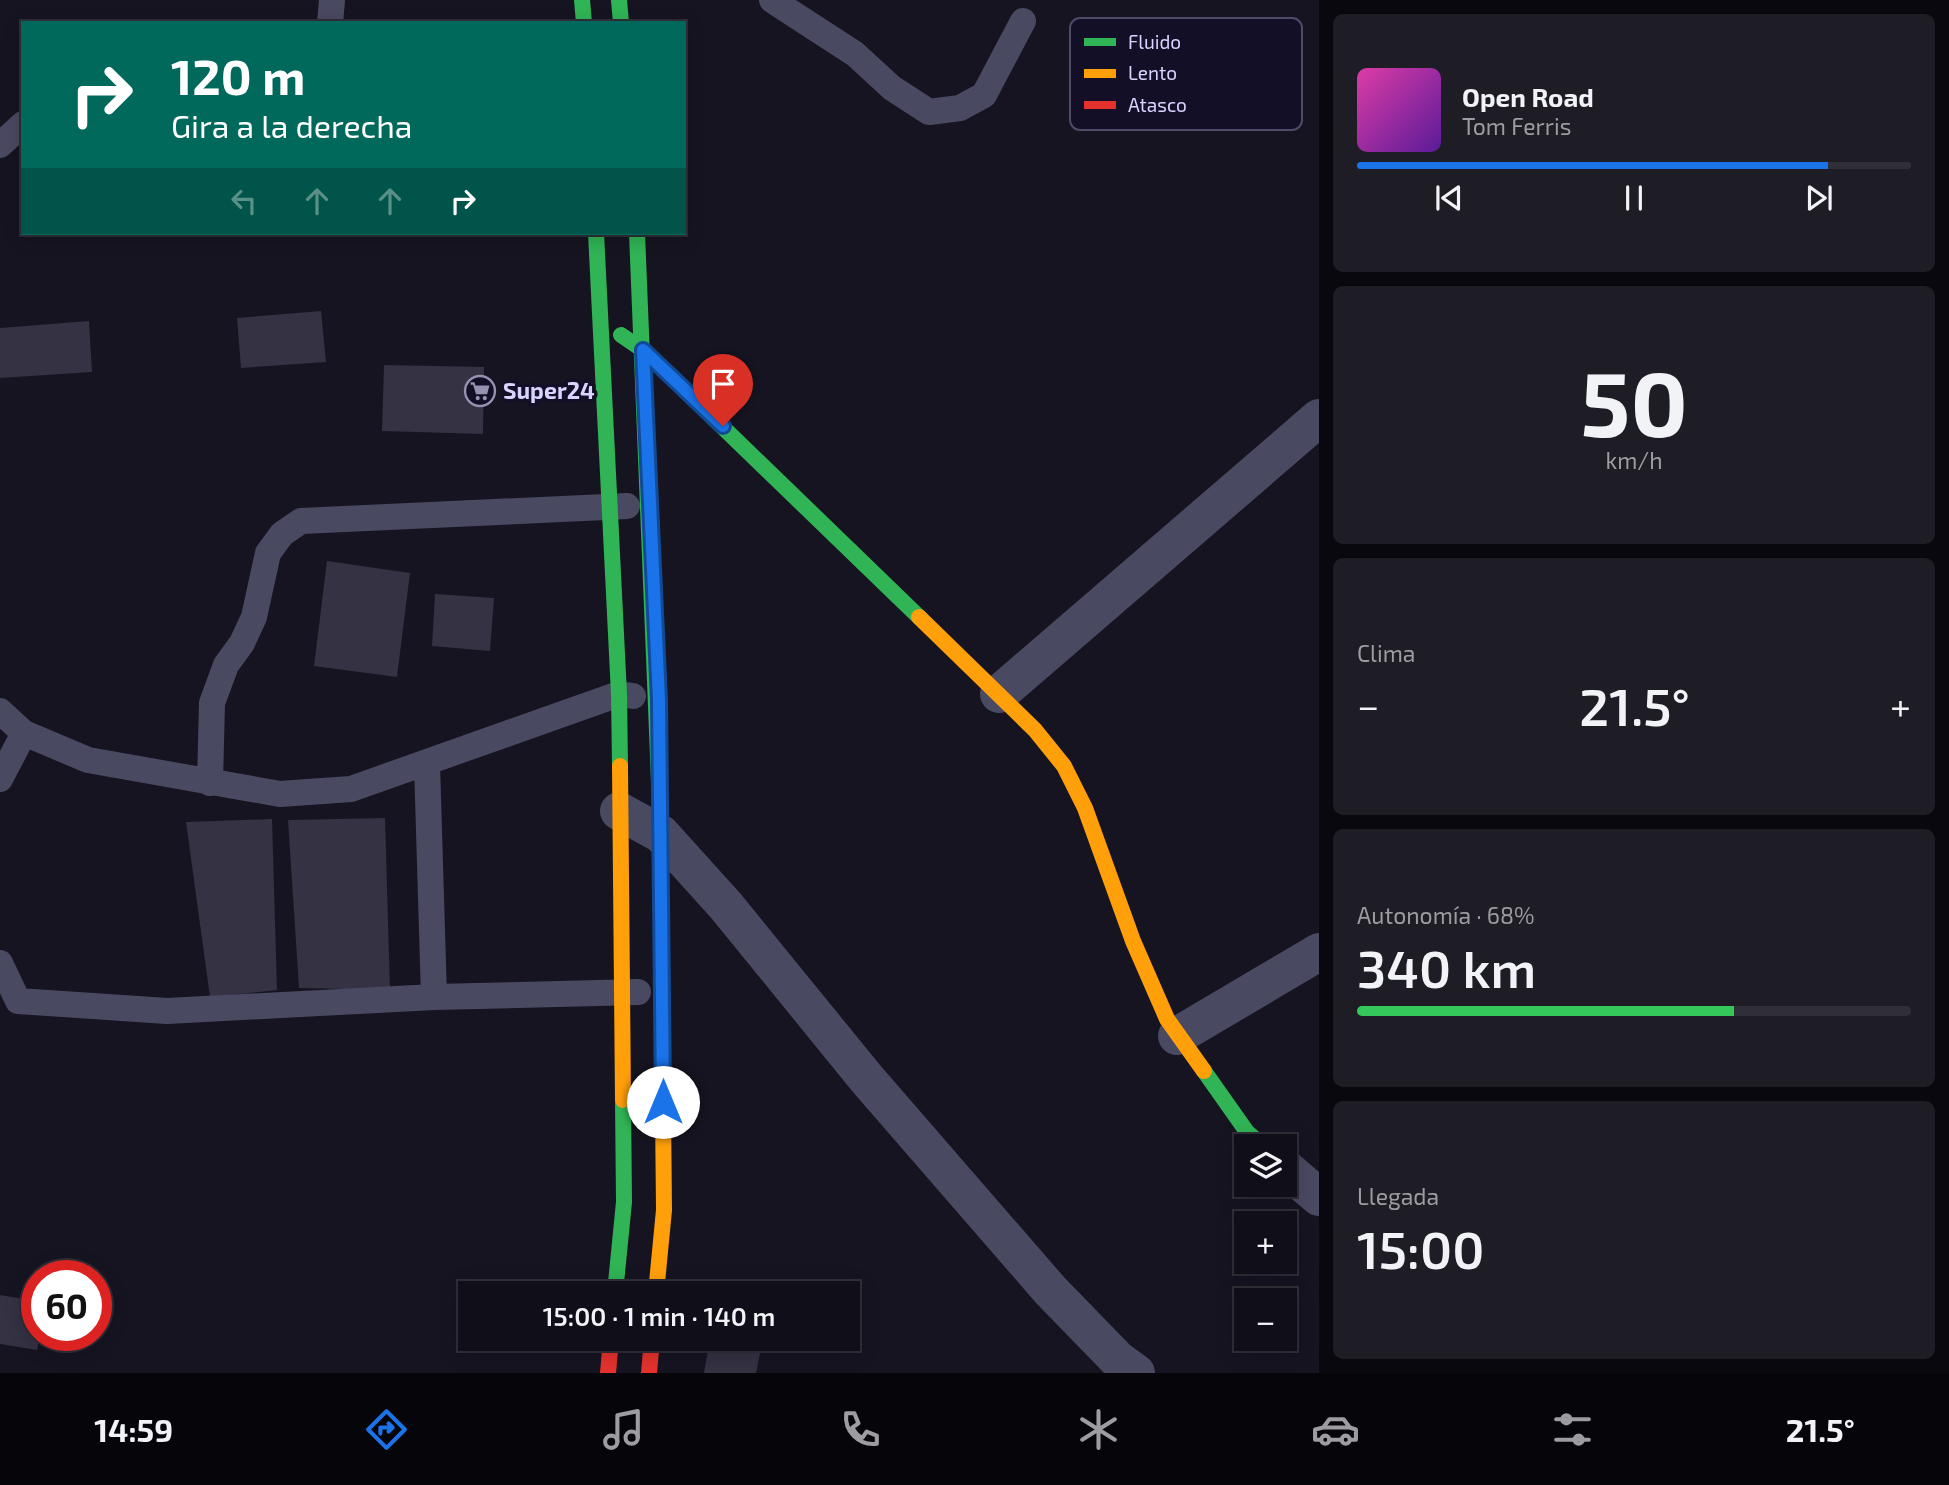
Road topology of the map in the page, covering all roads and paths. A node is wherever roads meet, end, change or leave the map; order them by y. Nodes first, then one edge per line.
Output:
1 (332, 0) edge
2 (582, 0) edge
3 (618, 0) edge
4 (772, 0) edge
5 (330, 21) edge
6 (584, 21) edge
7 (621, 21) edge
8 (1023, 21) dead end
9 (21, 126) edge
10 (0, 145) edge
11 (597, 235) edge
12 (637, 235) edge
13 (601, 323) junction
14 (643, 350) junction
15 (1319, 418) edge
16 (610, 505) junction
17 (650, 507) junction
18 (619, 694) junction
19 (999, 694) junction
20 (659, 700) junction
21 (0, 711) edge
22 (24, 733) junction
23 (426, 764) junction
24 (0, 779) edge
25 (210, 783) junction
26 (619, 811) junction
27 (661, 834) junction
28 (1319, 952) edge
29 (0, 963) edge
30 (622, 990) junction
31 (663, 993) junction
32 (434, 998) junction
33 (9, 1003) edge
34 (1177, 1036) junction
35 (1249, 1134) edge
36 (1297, 1178) edge
37 (1319, 1197) edge
38 (616, 1281) edge
39 (657, 1281) edge
40 (610, 1351) edge
41 (651, 1351) edge
42 (608, 1373) edge
43 (649, 1373) edge
44 (1136, 1373) edge

1 - 5 lane
2 - 6 main road
3 - 7 main road
4 - 8 lane
9 - 10 lane
11 - 13 main road
12 - 14 main road
13 - 14 main road
13 - 16 main road
14 - 17 main road
14 - 19 main road
15 - 19 street
16 - 17 lane
16 - 18 main road
16 - 25 lane
17 - 20 main road
18 - 20 lane
18 - 23 lane
18 - 26 main road
19 - 34 main road
20 - 27 main road
21 - 22 lane
22 - 24 lane
22 - 25 lane
23 - 25 lane
23 - 32 lane
26 - 27 street
26 - 30 main road
27 - 31 main road
27 - 44 street
28 - 34 street
29 - 33 lane
30 - 31 lane
30 - 32 lane
30 - 38 main road
31 - 39 main road
32 - 33 lane
34 - 35 main road
36 - 37 street
40 - 42 main road
41 - 43 main road

